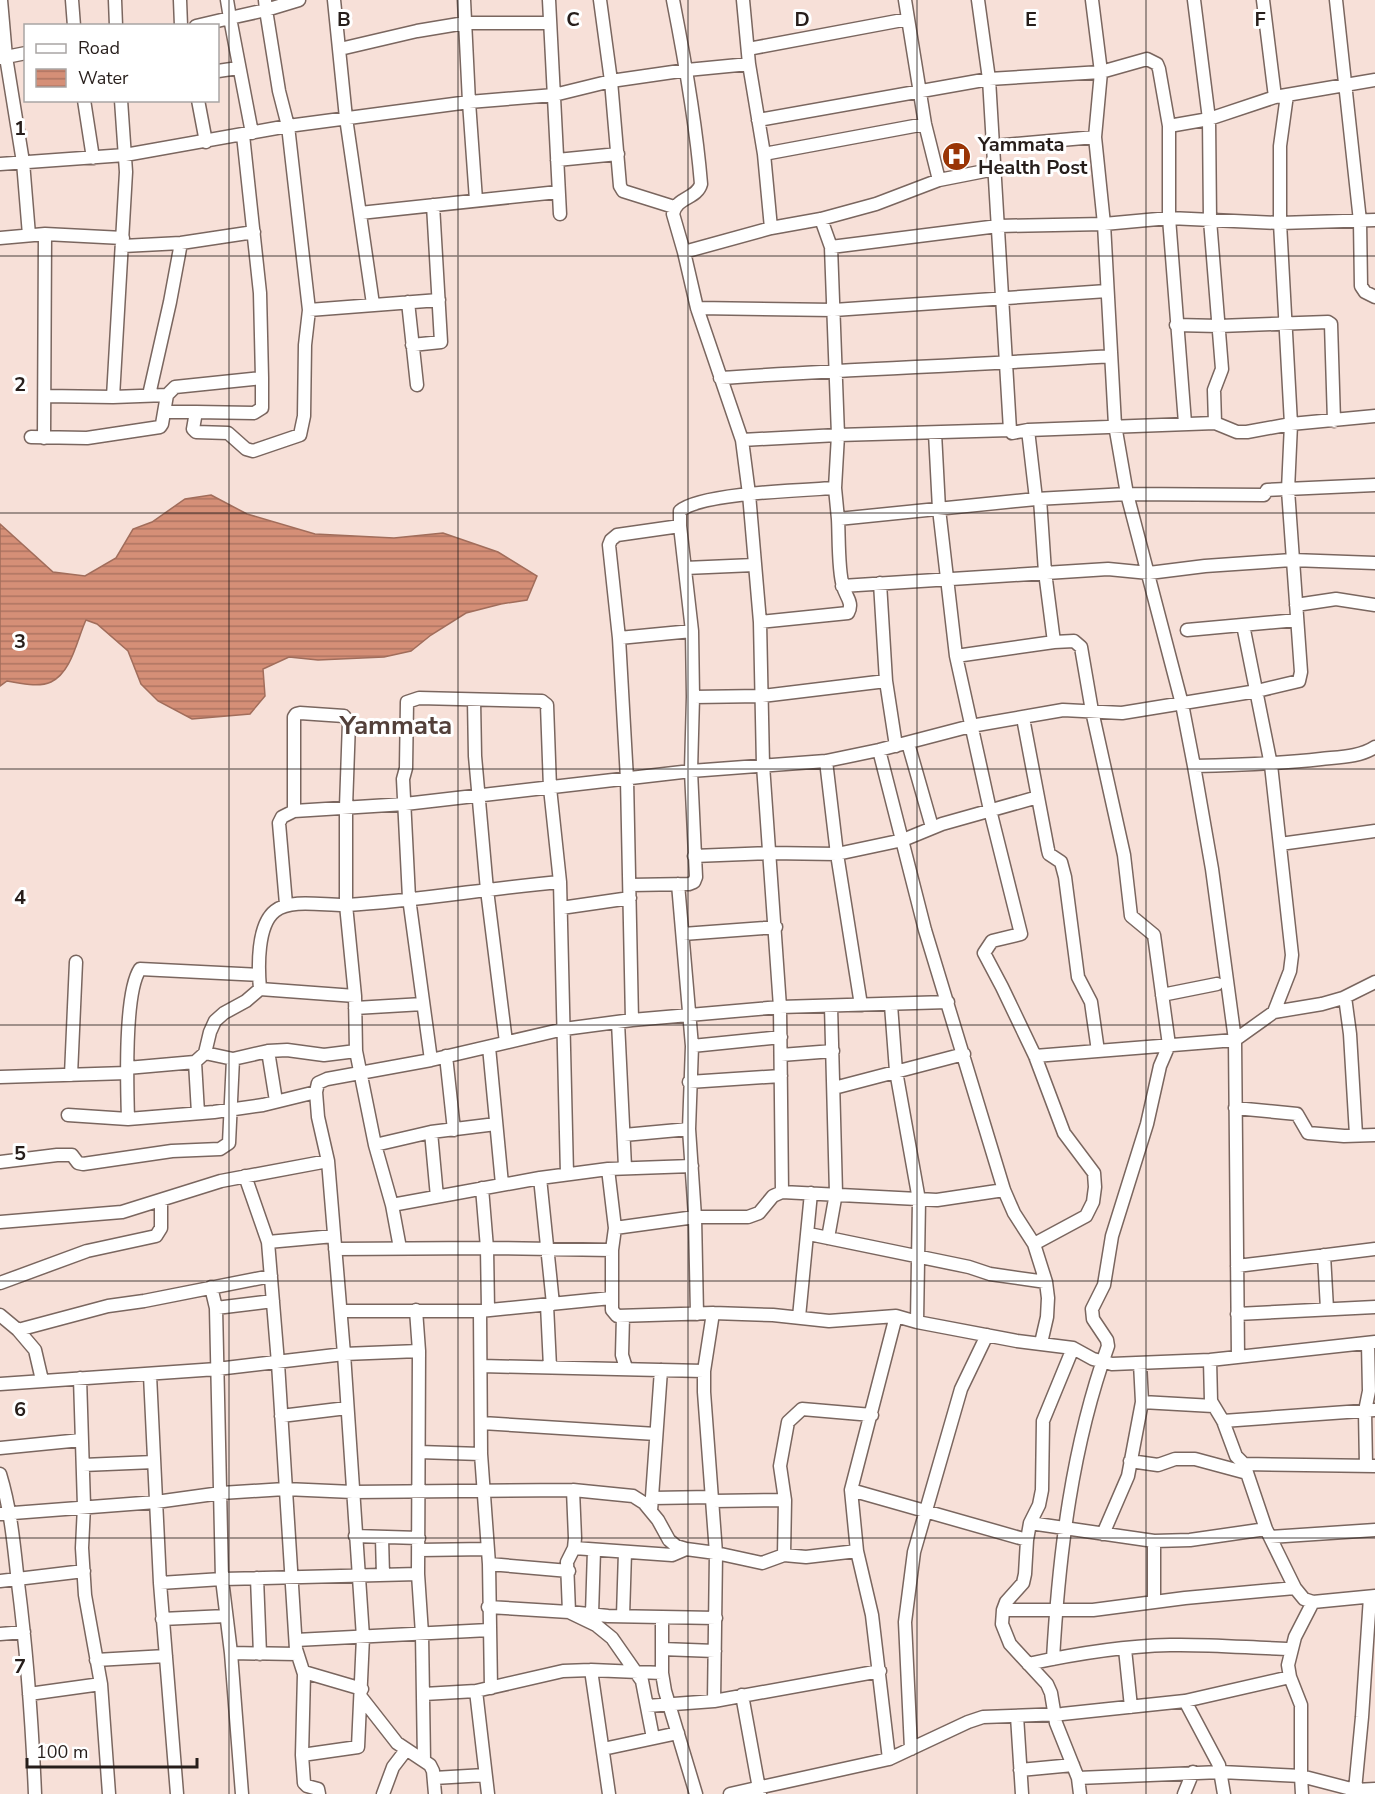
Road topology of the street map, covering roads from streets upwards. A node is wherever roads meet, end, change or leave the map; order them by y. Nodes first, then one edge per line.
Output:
1 (1, 0) edge
2 (72, 0) edge
3 (116, 0) edge
4 (180, 0) edge
5 (227, 0) edge
6 (299, 0) edge
7 (334, 0) edge
8 (464, 0) edge
9 (549, 0) edge
10 (600, 0) edge
11 (673, 0) edge
12 (743, 0) edge
13 (905, 0) edge
14 (978, 0) edge
15 (1092, 0) edge
16 (1194, 0) edge
17 (1263, 0) edge
18 (1336, 0) edge
19 (266, 5) edge
20 (230, 18) junction
21 (908, 19) junction
22 (465, 23) junction
23 (550, 23) junction
24 (74, 24) edge
25 (116, 24) edge
26 (181, 24) edge
27 (204, 24) edge
28 (340, 49) junction
29 (748, 49) junction
30 (24, 53) edge
31 (3, 58) edge
32 (749, 64) junction
33 (238, 68) junction
34 (687, 70) junction
35 (219, 71) edge
36 (1101, 72) junction
37 (989, 79) junction
38 (1375, 80) edge
39 (611, 81) junction
40 (1346, 86) junction
41 (920, 90) junction
42 (554, 95) junction
43 (1281, 96) junction
44 (84, 102) edge
45 (121, 102) edge
46 (198, 102) edge
47 (468, 102) junction
48 (346, 118) junction
49 (1209, 119) junction
50 (758, 120) junction
51 (925, 124) junction
52 (288, 126) junction
53 (1168, 126) junction
54 (247, 134) junction
55 (1095, 137) junction
56 (206, 142) junction
57 (994, 146) junction
58 (618, 154) junction
59 (764, 154) junction
60 (125, 155) junction
61 (93, 158) junction
62 (557, 160) junction
63 (23, 162) junction
64 (0, 164) edge
65 (995, 170) junction
66 (939, 180) junction
67 (558, 192) junction
68 (476, 200) junction
69 (433, 205) junction
70 (674, 207) junction
71 (360, 213) junction
72 (560, 214) dead end
73 (1169, 218) junction
74 (821, 219) junction
75 (1210, 220) junction
76 (1360, 220) junction
77 (1375, 220) edge
78 (1280, 223) junction
79 (1104, 224) junction
80 (998, 226) junction
81 (771, 228) junction
82 (254, 232) junction
83 (45, 234) junction
84 (29, 235) junction
85 (0, 238) edge
86 (123, 242) junction
87 (181, 243) junction
88 (831, 247) junction
89 (684, 252) junction
90 (1107, 291) junction
91 (1375, 297) edge
92 (1002, 298) junction
93 (438, 300) junction
94 (408, 302) junction
95 (373, 304) junction
96 (697, 308) junction
97 (309, 310) junction
98 (834, 310) junction
99 (1286, 323) junction
100 (1176, 325) junction
101 (1219, 326) junction
102 (412, 345) junction
103 (1111, 356) junction
104 (1006, 363) junction
105 (834, 370) junction
106 (262, 378) junction
107 (720, 378) junction
108 (417, 385) dead end
109 (148, 395) junction
110 (167, 395) junction
111 (45, 396) junction
112 (113, 397) junction
113 (164, 412) junction
114 (196, 412) junction
115 (1375, 416) edge
116 (1334, 421) junction
117 (1185, 423) junction
118 (1215, 423) junction
119 (1291, 424) junction
120 (1115, 425) junction
121 (1010, 430) junction
122 (1028, 430) junction
123 (935, 433) junction
124 (838, 435) junction
125 (31, 437) dead end
126 (44, 438) junction
127 (742, 440) junction
128 (1375, 485) edge
129 (835, 488) junction
130 (1288, 490) junction
131 (749, 494) junction
132 (1127, 494) junction
133 (1038, 500) junction
134 (939, 509) junction
135 (838, 519) junction
136 (680, 526) junction
137 (1292, 560) junction
138 (1375, 563) edge
139 (754, 565) junction
140 (685, 568) junction
141 (1045, 572) junction
142 (1149, 573) junction
143 (946, 578) junction
144 (880, 583) junction
145 (843, 586) junction
146 (1296, 605) junction
147 (1375, 605) edge
148 (1297, 620) junction
149 (760, 622) junction
150 (1243, 625) junction
151 (1187, 630) dead end
152 (692, 631) junction
153 (619, 638) junction
154 (1054, 642) junction
155 (956, 656) junction
156 (886, 681) junction
157 (1257, 691) junction
158 (762, 696) junction
159 (693, 697) junction
160 (474, 700) junction
161 (1182, 704) junction
162 (1092, 711) junction
163 (1023, 718) junction
164 (971, 726) junction
165 (902, 745) junction
166 (1375, 747) edge
167 (879, 750) junction
168 (826, 761) junction
169 (763, 765) junction
170 (1271, 765) junction
171 (1194, 766) junction
172 (691, 771) junction
173 (627, 779) junction
174 (550, 788) junction
175 (479, 794) junction
176 (1038, 798) junction
177 (405, 804) junction
178 (346, 807) junction
179 (990, 810) junction
180 (294, 811) junction
181 (932, 828) junction
182 (1375, 831) edge
183 (903, 840) junction
184 (1280, 844) junction
185 (770, 853) junction
186 (837, 854) junction
187 (694, 856) junction
188 (560, 882) junction
189 (678, 884) junction
190 (487, 890) junction
191 (630, 891) junction
192 (409, 898) junction
193 (286, 904) junction
194 (346, 905) junction
195 (561, 908) junction
196 (776, 927) junction
197 (683, 934) junction
198 (76, 962) dead end
199 (259, 975) junction
200 (1375, 982) edge
201 (1217, 984) dead end
202 (260, 989) junction
203 (1162, 995) junction
204 (1345, 997) junction
205 (355, 1002) junction
206 (948, 1002) junction
207 (423, 1004) junction
208 (861, 1005) junction
209 (891, 1005) junction
210 (831, 1006) junction
211 (780, 1007) junction
212 (1274, 1012) junction
213 (690, 1015) junction
214 (632, 1020) junction
215 (618, 1022) junction
216 (564, 1029) junction
217 (781, 1037) junction
218 (1235, 1040) junction
219 (506, 1042) junction
220 (1169, 1045) junction
221 (692, 1046) junction
222 (489, 1047) junction
223 (268, 1051) junction
224 (356, 1051) junction
225 (1098, 1051) junction
226 (833, 1052) junction
227 (205, 1053) junction
228 (781, 1054) junction
229 (964, 1054) junction
230 (446, 1056) junction
231 (1035, 1056) junction
232 (233, 1059) junction
233 (431, 1060) junction
234 (195, 1062) junction
235 (127, 1071) junction
236 (896, 1071) junction
237 (361, 1073) junction
238 (71, 1075) junction
239 (781, 1076) junction
240 (0, 1077) edge
241 (689, 1082) junction
242 (834, 1088) junction
243 (315, 1092) junction
244 (276, 1101) junction
245 (1235, 1107) junction
246 (229, 1110) junction
247 (198, 1113) junction
248 (68, 1115) dead end
249 (128, 1119) junction
250 (496, 1124) junction
251 (689, 1129) junction
252 (454, 1130) junction
253 (431, 1132) junction
254 (624, 1135) junction
255 (1356, 1135) junction
256 (1375, 1136) edge
257 (375, 1144) junction
258 (328, 1161) junction
259 (0, 1162) edge
260 (692, 1166) junction
261 (625, 1167) junction
262 (608, 1169) junction
263 (567, 1174) junction
264 (244, 1176) junction
265 (540, 1178) junction
266 (502, 1184) junction
267 (482, 1188) junction
268 (1004, 1190) junction
269 (782, 1192) junction
270 (811, 1193) junction
271 (836, 1193) junction
272 (437, 1197) junction
273 (919, 1200) junction
274 (161, 1201) junction
275 (392, 1205) junction
276 (695, 1217) junction
277 (0, 1222) edge
278 (615, 1228) junction
279 (809, 1234) junction
280 (828, 1238) junction
281 (268, 1242) junction
282 (335, 1242) junction
283 (1034, 1244) junction
284 (400, 1248) junction
285 (487, 1248) junction
286 (547, 1249) junction
287 (1375, 1249) edge
288 (612, 1250) junction
289 (1324, 1255) junction
290 (918, 1258) junction
291 (1237, 1266) junction
292 (271, 1276) junction
293 (1046, 1282) junction
294 (0, 1283) edge
295 (212, 1287) junction
296 (611, 1298) junction
297 (273, 1301) junction
298 (550, 1304) junction
299 (1375, 1307) edge
300 (216, 1308) junction
301 (1327, 1309) junction
302 (416, 1310) junction
303 (484, 1310) junction
304 (340, 1311) junction
305 (713, 1313) junction
306 (698, 1314) junction
307 (1237, 1314) junction
308 (0, 1315) edge
309 (623, 1316) junction
310 (896, 1316) junction
311 (799, 1317) junction
312 (917, 1322) junction
313 (18, 1330) junction
314 (987, 1335) junction
315 (1371, 1342) edge
316 (1041, 1343) junction
317 (1073, 1348) junction
318 (419, 1351) junction
319 (344, 1354) junction
320 (1238, 1357) junction
321 (1210, 1360) junction
322 (1102, 1361) junction
323 (278, 1363) junction
324 (1140, 1363) junction
325 (481, 1366) junction
326 (550, 1367) junction
327 (626, 1368) junction
328 (217, 1369) junction
329 (661, 1370) junction
330 (704, 1371) junction
331 (150, 1375) junction
332 (80, 1378) junction
333 (42, 1380) junction
334 (0, 1384) edge
335 (1142, 1401) junction
336 (1213, 1406) junction
337 (347, 1408) junction
338 (1370, 1411) edge
339 (872, 1415) junction
340 (281, 1416) junction
341 (1223, 1421) junction
342 (482, 1423) junction
343 (656, 1434) junction
344 (81, 1440) junction
345 (0, 1448) edge
346 (419, 1452) junction
347 (481, 1454) junction
348 (154, 1461) junction
349 (1130, 1461) junction
350 (83, 1465) junction
351 (1370, 1466) edge
352 (1246, 1469) junction
353 (0, 1474) edge
354 (285, 1489) junction
355 (573, 1490) junction
356 (851, 1490) junction
357 (419, 1491) junction
358 (484, 1491) junction
359 (352, 1492) junction
360 (221, 1493) junction
361 (652, 1498) junction
362 (712, 1499) junction
363 (785, 1500) junction
364 (156, 1502) junction
365 (84, 1506) junction
366 (651, 1511) junction
367 (924, 1511) junction
368 (5, 1513) edge
369 (1030, 1523) junction
370 (1065, 1528) junction
371 (1375, 1530) edge
372 (1268, 1533) junction
373 (1104, 1534) junction
374 (355, 1536) junction
375 (382, 1538) junction
376 (1027, 1540) junction
377 (1154, 1541) junction
378 (419, 1544) junction
379 (574, 1548) junction
380 (487, 1549) junction
381 (686, 1549) junction
382 (594, 1550) junction
383 (857, 1551) junction
384 (625, 1552) junction
385 (716, 1553) junction
386 (784, 1556) junction
387 (489, 1564) junction
388 (84, 1571) junction
389 (569, 1571) junction
390 (418, 1574) junction
391 (358, 1575) junction
392 (383, 1575) junction
393 (291, 1577) junction
394 (18, 1578) junction
395 (257, 1578) junction
396 (222, 1579) junction
397 (0, 1581) edge
398 (160, 1583) junction
399 (1294, 1588) junction
400 (1372, 1596) edge
401 (1154, 1602) junction
402 (1313, 1602) junction
403 (488, 1607) junction
404 (1003, 1610) junction
405 (1056, 1610) junction
406 (569, 1612) junction
407 (592, 1614) junction
408 (226, 1616) junction
409 (623, 1616) junction
410 (662, 1617) junction
411 (716, 1618) junction
412 (162, 1619) junction
413 (489, 1630) junction
414 (24, 1632) junction
415 (0, 1634) edge
416 (422, 1634) junction
417 (363, 1637) junction
418 (296, 1640) junction
419 (1371, 1647) edge
420 (662, 1649) junction
421 (1125, 1649) junction
422 (1291, 1649) junction
423 (715, 1651) junction
424 (231, 1653) junction
425 (260, 1654) junction
426 (297, 1654) junction
427 (166, 1656) junction
428 (1053, 1659) junction
429 (96, 1660) junction
430 (1028, 1664) junction
431 (591, 1670) junction
432 (880, 1671) junction
433 (637, 1672) junction
434 (662, 1673) junction
435 (304, 1674) junction
436 (1290, 1677) junction
437 (100, 1684) junction
438 (492, 1688) junction
439 (476, 1691) junction
440 (362, 1693) junction
441 (29, 1694) junction
442 (424, 1694) junction
443 (742, 1695) junction
444 (714, 1701) junction
445 (1185, 1701) junction
446 (670, 1703) junction
447 (647, 1706) junction
448 (1131, 1707) junction
449 (1055, 1713) junction
450 (1017, 1716) junction
451 (678, 1733) junction
452 (653, 1738) junction
453 (603, 1749) junction
454 (911, 1749) junction
455 (406, 1750) junction
456 (302, 1755) junction
457 (890, 1759) junction
458 (424, 1761) junction
459 (1073, 1765) junction
460 (1020, 1770) junction
461 (1193, 1772) junction
462 (1221, 1772) junction
463 (485, 1775) junction
464 (1301, 1776) junction
465 (1077, 1778) junction
466 (434, 1779) junction
467 (760, 1791) edge
468 (1365, 1791) edge
469 (35, 1794) edge
470 (109, 1794) edge
471 (177, 1794) edge
472 (242, 1794) edge
473 (319, 1794) edge
474 (383, 1794) edge
475 (435, 1794) edge
476 (488, 1794) edge
477 (609, 1794) edge
478 (696, 1794) edge
479 (730, 1794) edge
480 (1022, 1794) edge
481 (1080, 1794) edge
482 (1184, 1794) edge
483 (1224, 1794) edge
484 (1302, 1794) edge

1 - 31 street
2 - 24 street
3 - 25 street
4 - 26 street
5 - 20 street
6 - 19 street
7 - 28 street
8 - 22 street
9 - 23 street
10 - 39 street
11 - 34 street
12 - 29 street
13 - 21 street
14 - 37 street
15 - 36 street
16 - 49 street
17 - 43 street
18 - 40 street
19 - 20 street
19 - 52 street
20 - 27 street
20 - 33 street
21 - 29 street
21 - 41 street
22 - 23 street
22 - 28 street
22 - 47 street
23 - 42 street
28 - 48 street
29 - 32 street
30 - 31 street
31 - 63 street
32 - 34 street
32 - 50 street
33 - 35 street
33 - 54 street
34 - 39 street
34 - 70 street
36 - 37 street
36 - 53 street
36 - 55 street
37 - 41 street
37 - 57 street
38 - 40 street
39 - 42 street
39 - 58 street
40 - 43 street
40 - 76 street
41 - 50 street
41 - 51 street
42 - 47 street
42 - 62 street
43 - 49 street
43 - 78 street
44 - 61 street
45 - 60 street
46 - 56 street
47 - 48 street
47 - 68 street
48 - 52 street
48 - 71 street
49 - 53 street
49 - 75 street
50 - 59 street
51 - 59 street
51 - 66 street
52 - 54 street
52 - 97 street
53 - 73 street
54 - 56 street
54 - 82 street
55 - 57 street
55 - 79 street
56 - 60 street
57 - 65 street
58 - 62 street
58 - 70 street
59 - 81 street
60 - 61 street
60 - 86 street
61 - 63 street
62 - 67 street
63 - 64 street
63 - 84 street
65 - 66 street
65 - 80 street
66 - 74 street
67 - 68 street
67 - 72 street
68 - 69 street
69 - 71 street
69 - 93 street
70 - 89 street
71 - 95 street
73 - 75 street
73 - 79 street
73 - 100 street
74 - 81 street
74 - 88 street
75 - 78 street
75 - 101 street
76 - 77 street
76 - 78 street
76 - 91 street
78 - 99 street
79 - 80 street
79 - 90 street
80 - 88 street
80 - 92 street
81 - 89 street
82 - 87 street
82 - 106 street
83 - 84 street
83 - 86 street
83 - 111 street
84 - 85 street
86 - 87 street
86 - 112 street
87 - 109 street
88 - 98 street
89 - 96 street
90 - 92 street
90 - 103 street
92 - 98 street
92 - 104 street
93 - 94 street
93 - 102 street
94 - 95 street
94 - 102 street
95 - 97 street
96 - 98 street
96 - 107 street
97 - 114 street
98 - 105 street
99 - 101 street
99 - 116 street
99 - 119 street
100 - 101 street
100 - 117 street
101 - 118 street
102 - 108 street
103 - 104 street
103 - 120 street
104 - 105 street
104 - 121 street
105 - 107 street
105 - 124 street
106 - 110 street
106 - 114 street
107 - 127 street
109 - 110 street
109 - 112 street
110 - 113 street
111 - 112 street
111 - 126 street
113 - 114 street
113 - 126 street
115 - 116 street
116 - 119 street
117 - 118 street
117 - 120 street
118 - 119 street
119 - 130 street
120 - 122 street
120 - 132 street
121 - 122 street
121 - 123 street
122 - 133 street
123 - 124 street
123 - 134 street
124 - 127 street
124 - 129 street
125 - 126 street
127 - 131 street
128 - 130 street
129 - 131 street
129 - 135 street
130 - 132 street
130 - 137 street
131 - 136 street
131 - 139 street
132 - 133 street
132 - 142 street
133 - 134 street
133 - 141 street
134 - 135 street
134 - 143 street
135 - 145 street
136 - 140 street
136 - 153 street
137 - 138 street
137 - 142 street
137 - 146 street
139 - 140 street
139 - 149 street
140 - 152 street
141 - 142 street
141 - 143 street
141 - 154 street
142 - 161 street
143 - 144 street
143 - 155 street
144 - 145 street
144 - 156 street
145 - 149 street
146 - 147 street
146 - 148 street
148 - 150 street
148 - 157 street
149 - 158 street
150 - 151 street
150 - 157 street
152 - 153 street
152 - 159 street
153 - 173 street
154 - 155 street
154 - 162 street
155 - 164 street
156 - 158 street
156 - 165 street
157 - 161 street
157 - 170 street
158 - 159 street
158 - 169 street
159 - 172 street
160 - 174 street
160 - 175 street
160 - 177 street
161 - 162 street
161 - 171 street
162 - 163 street
162 - 203 street
163 - 164 street
163 - 176 street
164 - 165 street
164 - 179 street
165 - 167 street
165 - 181 street
166 - 170 street
167 - 168 street
167 - 183 street
168 - 169 street
168 - 186 street
169 - 172 street
169 - 185 street
170 - 171 street
170 - 184 street
171 - 218 street
172 - 173 street
172 - 187 street
173 - 174 street
173 - 191 street
174 - 175 street
174 - 188 street
175 - 177 street
175 - 190 street
176 - 179 street
176 - 225 street
177 - 178 street
177 - 192 street
178 - 180 street
178 - 180 street
178 - 194 street
179 - 181 street
179 - 231 street
180 - 193 street
181 - 183 street
182 - 184 street
183 - 186 street
183 - 206 street
184 - 212 street
185 - 186 street
185 - 187 street
185 - 196 street
186 - 208 street
187 - 189 street
188 - 190 street
188 - 195 street
189 - 191 street
189 - 197 street
190 - 192 street
190 - 219 street
191 - 195 street
191 - 214 street
192 - 194 street
192 - 207 street
193 - 194 street
193 - 199 street
194 - 205 street
195 - 216 street
196 - 197 street
196 - 211 street
197 - 213 street
198 - 238 street
199 - 202 street
199 - 235 street
200 - 204 street
201 - 203 street
202 - 205 street
202 - 227 street
203 - 220 street
204 - 212 street
204 - 255 street
205 - 207 street
205 - 224 street
206 - 209 street
206 - 229 street
207 - 233 street
208 - 209 street
208 - 210 street
209 - 236 street
210 - 211 street
210 - 226 street
211 - 213 street
211 - 217 street
212 - 218 street
213 - 214 street
213 - 221 street
214 - 215 street
215 - 216 street
215 - 254 street
216 - 219 street
216 - 263 street
217 - 221 street
217 - 228 street
218 - 220 street
218 - 245 street
219 - 222 street
220 - 225 street
220 - 322 street
221 - 241 street
222 - 230 street
222 - 250 street
223 - 224 street
223 - 232 street
223 - 244 street
224 - 237 street
225 - 231 street
226 - 228 street
226 - 242 street
227 - 232 street
227 - 234 street
228 - 239 street
229 - 236 street
229 - 268 street
230 - 233 street
230 - 252 street
231 - 283 street
232 - 246 street
233 - 237 street
234 - 235 street
234 - 247 street
235 - 238 street
235 - 249 street
236 - 242 street
236 - 273 street
237 - 243 street
237 - 257 street
238 - 240 street
239 - 241 street
239 - 269 street
241 - 251 street
242 - 271 street
243 - 244 street
243 - 258 street
244 - 246 street
245 - 255 street
245 - 291 street
246 - 247 street
246 - 259 street
247 - 249 street
248 - 249 street
250 - 252 street
250 - 266 street
251 - 254 street
251 - 260 street
252 - 253 street
253 - 257 street
253 - 272 street
254 - 261 street
255 - 256 street
257 - 275 street
258 - 264 street
258 - 282 street
260 - 261 street
260 - 276 street
261 - 262 street
262 - 263 street
262 - 278 street
263 - 265 street
264 - 274 street
264 - 281 street
265 - 266 street
265 - 286 street
266 - 267 street
267 - 272 street
267 - 285 street
268 - 273 street
268 - 283 street
269 - 270 street
269 - 276 street
270 - 271 street
270 - 279 street
271 - 273 street
271 - 280 street
272 - 275 street
273 - 290 street
274 - 277 street
274 - 294 street
275 - 284 street
276 - 278 street
276 - 306 street
278 - 288 street
279 - 280 street
279 - 311 street
280 - 290 street
281 - 282 street
281 - 292 street
282 - 284 street
282 - 304 street
283 - 293 street
284 - 285 street
285 - 286 street
285 - 303 street
286 - 288 street
286 - 298 street
287 - 289 street
288 - 296 street
289 - 291 street
289 - 301 street
290 - 293 street
290 - 312 street
291 - 307 street
292 - 295 street
292 - 297 street
293 - 316 street
295 - 300 street
295 - 313 street
296 - 298 street
296 - 309 street
297 - 300 street
297 - 323 street
298 - 303 street
298 - 326 street
299 - 301 street
300 - 328 street
301 - 307 street
302 - 303 street
302 - 304 street
302 - 318 street
303 - 325 street
304 - 319 street
305 - 306 street
305 - 311 street
305 - 330 street
306 - 309 street
307 - 320 street
308 - 313 street
309 - 327 street
310 - 311 street
310 - 312 street
310 - 339 street
312 - 314 street
313 - 333 street
314 - 316 street
314 - 367 street
315 - 320 street
315 - 338 street
316 - 317 street
317 - 322 street
317 - 369 street
318 - 319 street
318 - 346 street
319 - 323 street
319 - 337 street
320 - 321 street
321 - 324 street
321 - 336 street
322 - 324 street
322 - 370 street
323 - 328 street
323 - 340 street
324 - 335 street
325 - 326 street
325 - 342 street
326 - 327 street
327 - 329 street
328 - 331 street
328 - 360 street
329 - 330 street
329 - 343 street
330 - 362 street
331 - 332 street
331 - 348 street
332 - 333 street
332 - 344 street
333 - 334 street
335 - 336 street
335 - 349 street
336 - 341 street
337 - 340 street
337 - 359 street
338 - 341 street
338 - 351 street
339 - 356 street
339 - 363 street
340 - 354 street
341 - 352 street
342 - 343 street
342 - 347 street
343 - 361 street
344 - 345 street
344 - 350 street
346 - 347 street
346 - 357 street
347 - 358 street
348 - 350 street
348 - 364 street
349 - 352 street
349 - 373 street
350 - 365 street
351 - 352 street
352 - 372 street
353 - 368 street
354 - 359 street
354 - 360 street
354 - 393 street
355 - 358 street
355 - 366 street
355 - 379 street
356 - 367 street
356 - 383 street
357 - 358 street
357 - 359 street
357 - 378 street
358 - 380 street
359 - 374 street
360 - 364 street
360 - 396 street
361 - 362 street
361 - 366 street
362 - 363 street
362 - 385 street
363 - 386 street
364 - 365 street
364 - 398 street
365 - 368 street
365 - 388 street
366 - 381 street
367 - 376 street
367 - 454 street
368 - 394 street
369 - 370 street
369 - 376 street
370 - 373 street
370 - 405 street
371 - 372 street
372 - 377 street
372 - 399 street
373 - 377 street
374 - 375 street
374 - 391 street
375 - 378 street
375 - 392 street
376 - 404 street
377 - 401 street
378 - 380 street
378 - 390 street
379 - 382 street
379 - 389 street
380 - 387 street
381 - 384 street
381 - 385 street
382 - 384 street
382 - 407 street
383 - 386 street
383 - 432 street
384 - 409 street
385 - 386 street
385 - 411 street
387 - 389 street
387 - 403 street
388 - 394 street
388 - 429 street
389 - 406 street
390 - 392 street
390 - 416 street
391 - 392 street
391 - 393 street
391 - 417 street
393 - 395 street
393 - 418 street
394 - 397 street
394 - 414 street
395 - 396 street
395 - 425 street
396 - 398 street
396 - 408 street
398 - 412 street
399 - 401 street
399 - 402 street
400 - 402 street
400 - 419 street
401 - 405 street
402 - 422 street
403 - 406 street
403 - 413 street
404 - 405 street
404 - 430 street
405 - 428 street
406 - 407 street
406 - 433 street
407 - 409 street
408 - 412 street
408 - 424 street
409 - 410 street
410 - 411 street
410 - 420 street
411 - 423 street
412 - 427 street
413 - 416 street
413 - 438 street
414 - 415 street
414 - 441 street
416 - 417 street
416 - 442 street
417 - 418 street
417 - 440 street
418 - 426 street
419 - 468 street
420 - 423 street
420 - 434 street
421 - 422 street
421 - 428 street
421 - 448 street
422 - 436 street
423 - 444 street
424 - 425 street
424 - 472 street
425 - 426 street
426 - 435 street
427 - 429 street
427 - 471 street
428 - 430 street
429 - 437 street
430 - 449 street
431 - 433 street
431 - 438 street
431 - 453 street
432 - 443 street
432 - 457 street
433 - 434 street
433 - 447 street
434 - 446 street
435 - 440 street
435 - 456 street
436 - 445 street
436 - 464 street
437 - 441 street
437 - 470 street
438 - 439 street
439 - 442 street
439 - 463 street
440 - 455 street
440 - 456 street
441 - 469 street
442 - 458 street
443 - 444 street
443 - 467 street
444 - 446 street
445 - 448 street
445 - 462 street
446 - 447 street
446 - 451 street
447 - 452 street
448 - 449 street
449 - 450 street
449 - 459 street
450 - 454 street
450 - 460 street
451 - 452 street
451 - 478 street
452 - 453 street
453 - 477 street
454 - 457 street
455 - 458 street
455 - 474 street
456 - 473 street
457 - 467 street
458 - 466 street
459 - 460 street
459 - 465 street
460 - 480 street
461 - 462 street
461 - 465 street
461 - 482 street
462 - 464 street
462 - 483 street
463 - 466 street
463 - 476 street
464 - 468 street
464 - 484 street
465 - 481 street
466 - 475 street
467 - 479 street

